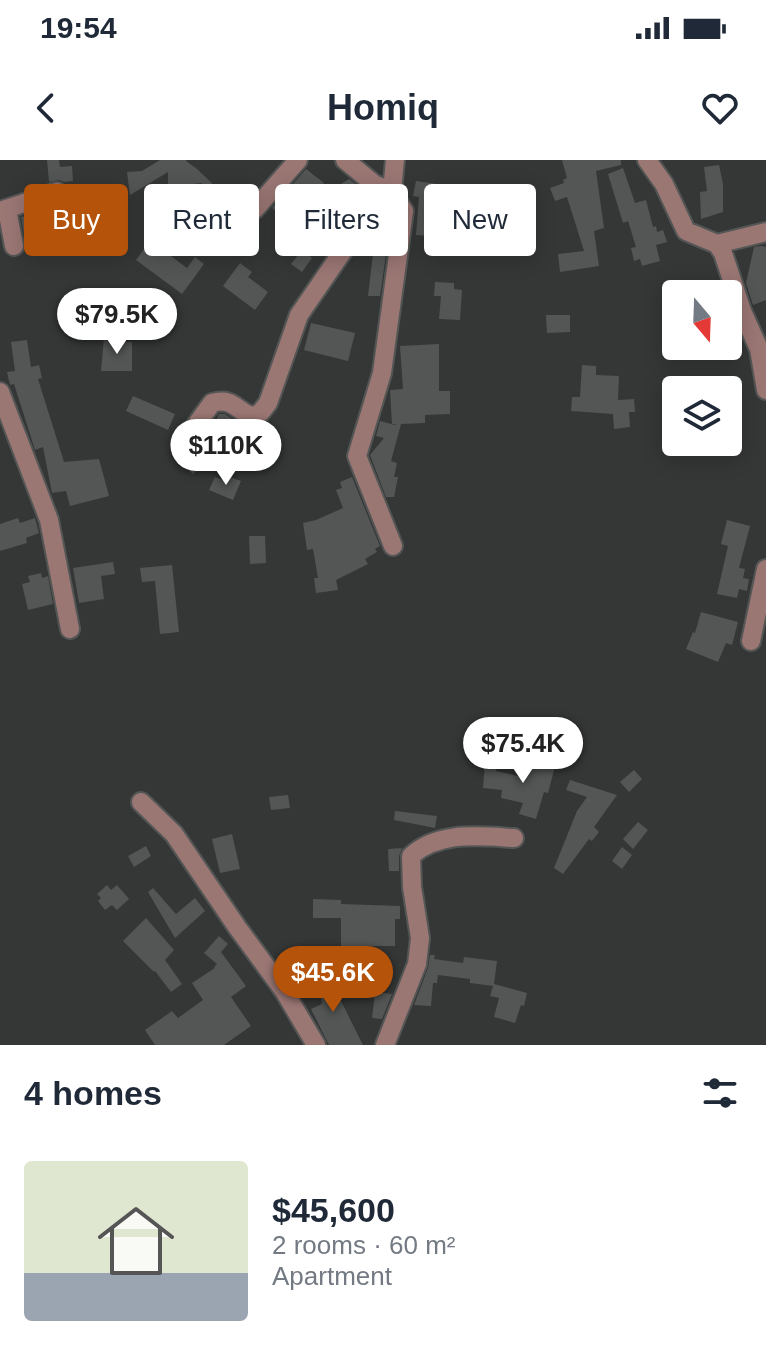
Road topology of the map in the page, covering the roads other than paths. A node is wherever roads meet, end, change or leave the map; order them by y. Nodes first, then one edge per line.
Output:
1 (298, 160) edge
2 (345, 160) edge
3 (395, 160) edge
4 (647, 160) edge
5 (374, 184) edge
6 (393, 184) edge
7 (24, 203) edge
8 (259, 204) edge
9 (4, 210) edge
10 (766, 232) edge
11 (717, 244) junction
12 (14, 246) dead end
13 (340, 256) edge
14 (398, 256) edge
15 (766, 390) edge
16 (0, 392) edge
17 (196, 425) dead end
18 (393, 546) dead end
19 (766, 569) edge
20 (70, 629) dead end
21 (751, 641) dead end
22 (141, 802) dead end
23 (514, 838) dead end
24 (316, 1045) edge
25 (385, 1045) edge

1 - 8 street
2 - 5 street
3 - 6 street
4 - 11 street
7 - 9 street
9 - 12 street
10 - 11 street
11 - 15 street
13 - 17 street
14 - 18 street
16 - 20 street
19 - 21 street
22 - 24 street
23 - 25 street

